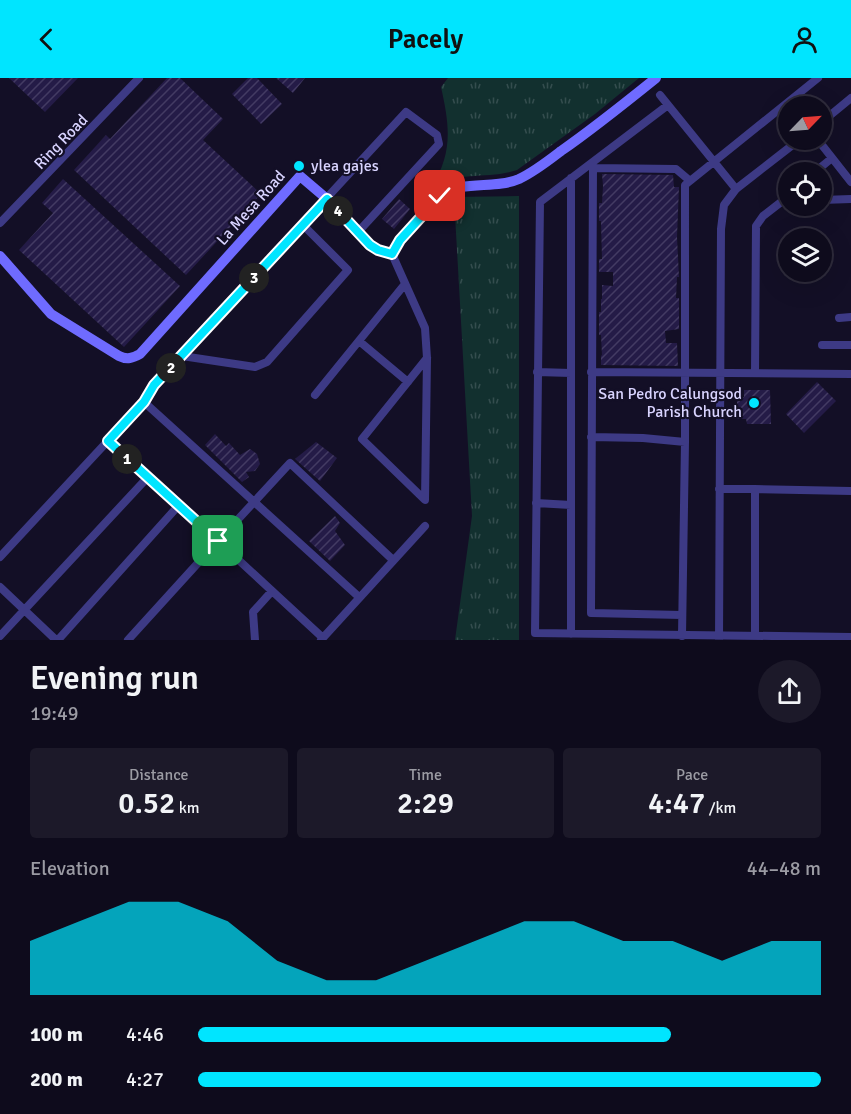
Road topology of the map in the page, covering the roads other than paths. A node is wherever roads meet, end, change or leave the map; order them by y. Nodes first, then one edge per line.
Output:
1 (140, 78) edge
2 (656, 78) edge
3 (818, 78) edge
4 (660, 95) dead end
5 (851, 98) edge
6 (668, 105) junction
7 (832, 114) edge
8 (787, 150) edge
9 (826, 150) edge
10 (832, 158) junction
11 (713, 161) junction
12 (827, 162) edge
13 (571, 178) junction
14 (689, 180) junction
15 (851, 182) edge
16 (736, 189) junction
17 (327, 199) junction
18 (851, 199) edge
19 (832, 200) edge
20 (778, 205) edge
21 (0, 223) edge
22 (303, 225) junction
23 (358, 232) junction
24 (392, 254) junction
25 (0, 256) edge
26 (405, 284) junction
27 (851, 317) edge
28 (839, 318) dead end
29 (359, 341) junction
30 (822, 345) dead end
31 (851, 345) edge
32 (182, 357) junction
33 (427, 358) junction
34 (537, 372) junction
35 (591, 372) junction
36 (571, 373) junction
37 (683, 373) junction
38 (720, 373) junction
39 (755, 373) junction
40 (851, 374) edge
41 (408, 382) junction
42 (315, 395) dead end
43 (144, 402) junction
44 (591, 437) junction
45 (108, 441) junction
46 (685, 442) junction
47 (148, 477) junction
48 (719, 489) junction
49 (755, 489) junction
50 (851, 491) edge
51 (255, 501) junction
52 (536, 503) junction
53 (571, 505) junction
54 (179, 506) junction
55 (425, 526) dead end
56 (218, 541) junction
57 (0, 557) edge
58 (393, 560) junction
59 (0, 587) edge
60 (272, 591) junction
61 (359, 597) junction
62 (24, 610) junction
63 (682, 615) junction
64 (570, 634) junction
65 (0, 636) edge
66 (682, 636) junction
67 (755, 637) junction
68 (851, 637) edge
69 (719, 638) edge
70 (322, 639) edge
71 (57, 640) edge
72 (128, 640) edge
73 (255, 640) edge

1 - 21 street, Ring Road
2 - 24 street
3 - 11 street
4 - 6 street
5 - 7 street
6 - 11 street
6 - 13 street
8 - 16 street
9 - 10 street
10 - 12 street
10 - 15 street
11 - 14 street
11 - 16 street
13 - 34 street
13 - 36 street
14 - 35 street
14 - 37 street
16 - 38 street
17 - 22 street
17 - 23 street, La Mesa Road
17 - 23 street
17 - 25 street, La Mesa Road
18 - 19 street
20 - 39 street
22 - 32 street
22 - 32 street
23 - 24 street, La Mesa Road
24 - 26 street
26 - 29 street
26 - 33 street
27 - 28 street
29 - 41 street
29 - 42 street
30 - 31 street
32 - 43 street
33 - 41 street
33 - 41 street
34 - 36 street
34 - 52 street
35 - 37 street
35 - 44 street
36 - 53 street
37 - 38 street
37 - 46 street
38 - 39 street
38 - 48 street
39 - 40 street
43 - 45 street
43 - 51 street
44 - 46 street
44 - 63 street
45 - 47 street
45 - 57 street
46 - 63 street
47 - 54 street
47 - 62 street
48 - 49 street
48 - 69 street
49 - 50 street
49 - 67 street
51 - 56 street
51 - 58 street
51 - 61 street
52 - 53 street
52 - 64 street
53 - 64 street
54 - 56 street
54 - 71 street
55 - 58 street
56 - 60 street
56 - 72 street
58 - 61 street
59 - 62 street
60 - 70 street
60 - 73 street
61 - 70 street
62 - 65 street
62 - 71 street
63 - 66 street
64 - 66 street
66 - 69 street
67 - 68 street
67 - 69 street

